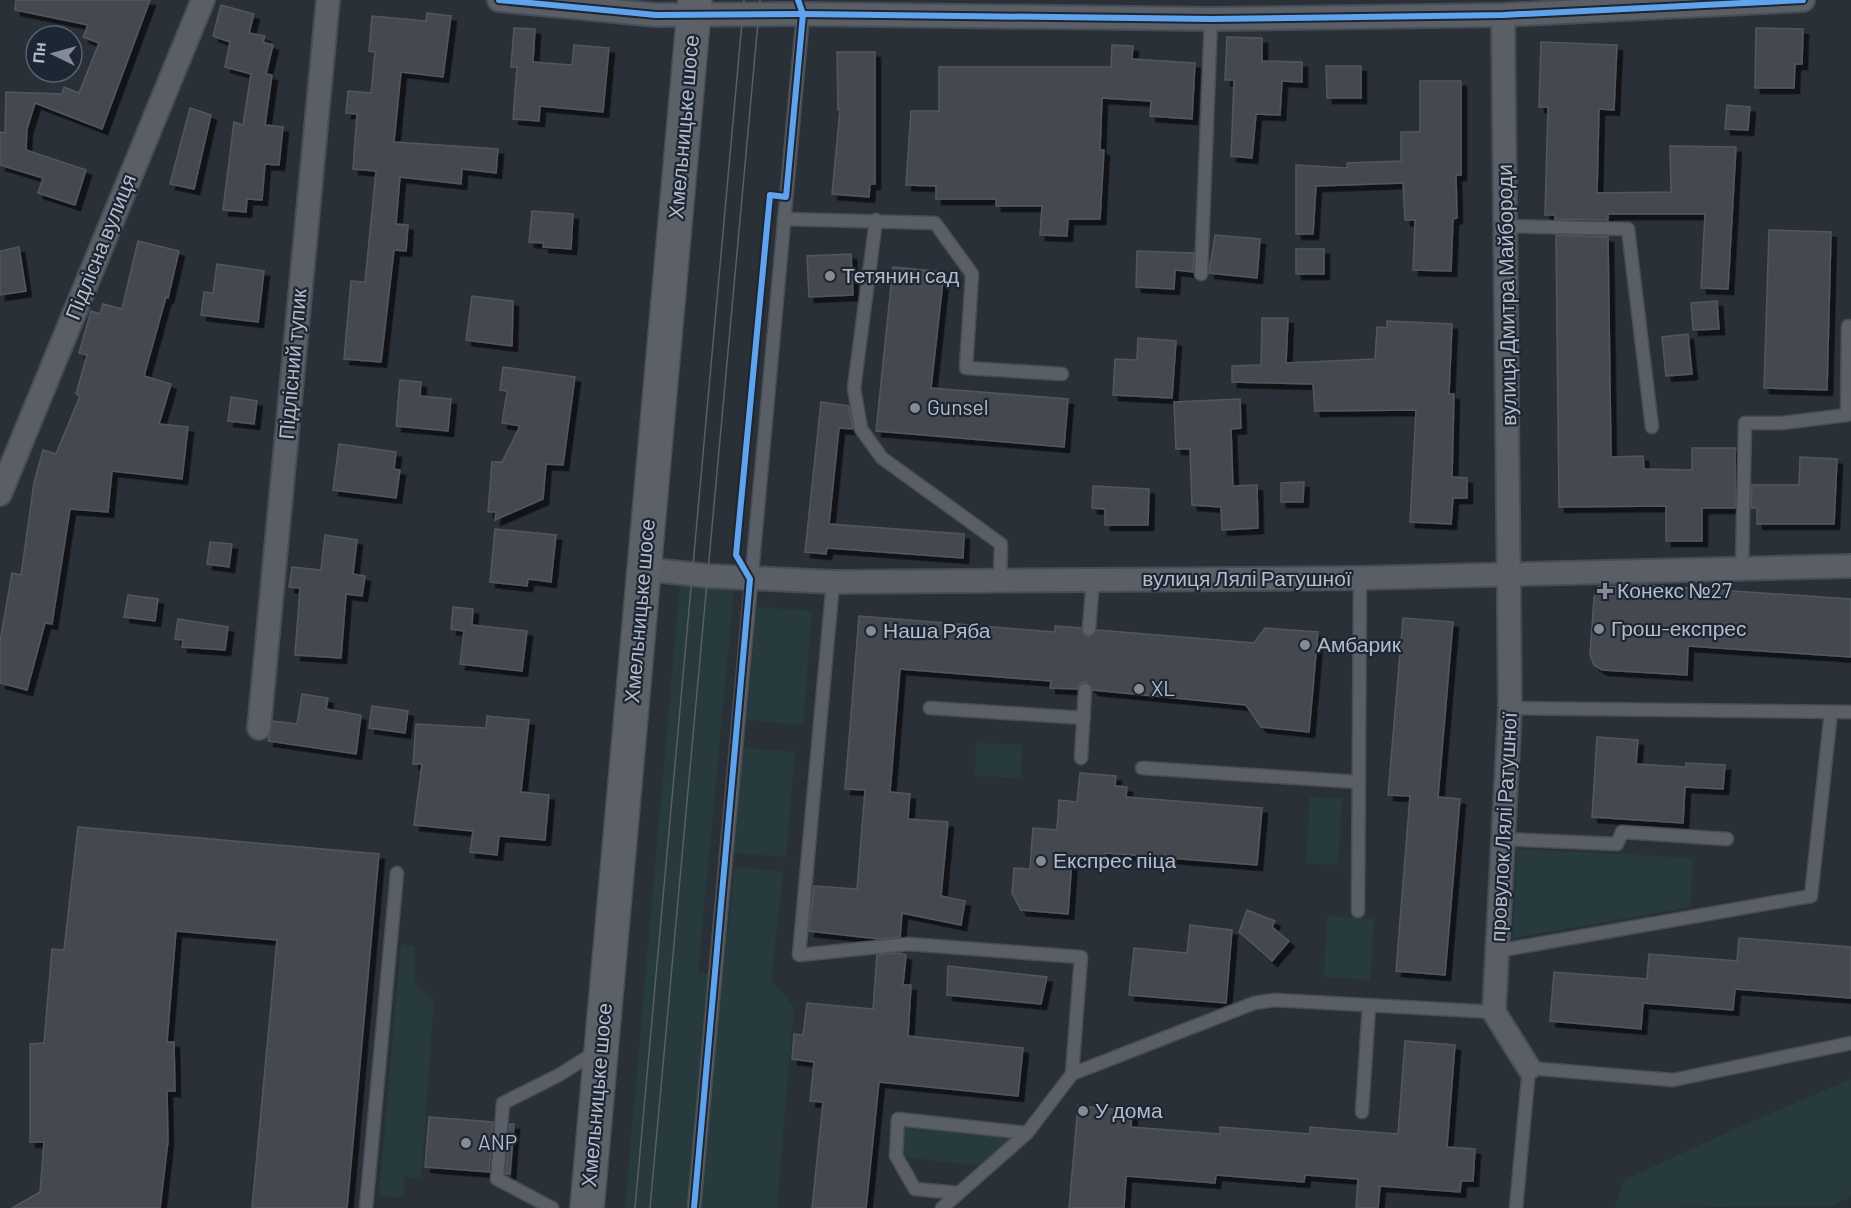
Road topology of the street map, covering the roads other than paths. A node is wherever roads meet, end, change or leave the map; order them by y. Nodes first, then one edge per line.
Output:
1 (203, 0) edge
2 (328, 0) edge
3 (500, 0) edge
4 (1803, 0) edge
5 (695, 7) edge
6 (803, 14) junction
7 (1503, 15) junction
8 (1211, 19) junction
9 (784, 219) junction
10 (876, 220) junction
11 (1506, 226) junction
12 (1201, 274) dead end
13 (1848, 326) dead end
14 (1062, 374) dead end
15 (1652, 427) dead end
16 (6, 461) edge
17 (0, 494) edge
18 (1851, 566) edge
19 (1742, 567) junction
20 (644, 569) junction
21 (1511, 575) junction
22 (1360, 578) junction
23 (750, 579) junction
24 (1093, 579) junction
25 (1000, 580) junction
26 (833, 582) junction
27 (1089, 629) dead end
28 (1085, 690) dead end
29 (930, 708) dead end
30 (1510, 708) junction
31 (1831, 712) junction
32 (1851, 712) edge
33 (1084, 718) junction
34 (259, 728) dead end
35 (1081, 758) dead end
36 (1142, 768) dead end
37 (1359, 782) junction
38 (1504, 838) junction
39 (1727, 839) dead end
40 (397, 873) dead end
41 (1358, 911) dead end
42 (1497, 951) junction
43 (1369, 1006) junction
44 (1494, 1012) junction
45 (1851, 1043) edge
46 (601, 1048) junction
47 (1530, 1068) junction
48 (1072, 1074) junction
49 (1362, 1112) dead end
50 (1027, 1133) junction
51 (959, 1192) junction
52 (366, 1208) edge
53 (552, 1208) edge
54 (586, 1208) edge
55 (694, 1208) edge
56 (942, 1208) edge
57 (1516, 1208) edge

1 - 16 street, Підлісна вулиця
2 - 34 street, Підлісний тупик
3 - 5 street, Хмельницьке шосе
4 - 7 street
5 - 6 street
5 - 20 main road, Хмельницьке шосе
6 - 8 street
6 - 9 lane
7 - 8 street
7 - 11 street, вулиця Дмитра Майбороди
8 - 12 lane
9 - 10 lane
9 - 23 lane
10 - 14 lane
10 - 25 lane
11 - 15 lane
11 - 21 street, вулиця Дмитра Майбороди
13 - 19 lane
16 - 17 street, Підлісна вулиця
18 - 19 street, вулиця Лялі Ратушної
19 - 21 street, вулиця Лялі Ратушної
20 - 23 street, вулиця Лялі Ратушної
20 - 46 main road, Хмельницьке шосе
21 - 22 street, вулиця Лялі Ратушної
21 - 30 street, провулок Лялі Ратушної
22 - 24 street, вулиця Лялі Ратушної
22 - 37 lane
23 - 26 street, вулиця Лялі Ратушної
23 - 55 lane
24 - 25 street, вулиця Лялі Ратушної
24 - 27 lane
25 - 26 street, вулиця Лялі Ратушної
26 - 48 lane
28 - 33 lane
29 - 33 lane
30 - 31 lane
30 - 38 street, провулок Лялі Ратушної
31 - 32 lane
31 - 42 lane
33 - 35 lane
36 - 37 lane
37 - 41 lane
38 - 39 lane
38 - 42 street, провулок Лялі Ратушної
40 - 52 lane
42 - 44 street, провулок Лялі Ратушної
43 - 44 lane
43 - 48 lane
43 - 49 lane
44 - 47 street
45 - 47 lane
46 - 53 lane
46 - 54 main road, Хмельницьке шосе
47 - 57 lane
48 - 50 lane
50 - 51 lane
50 - 51 lane
51 - 56 lane

